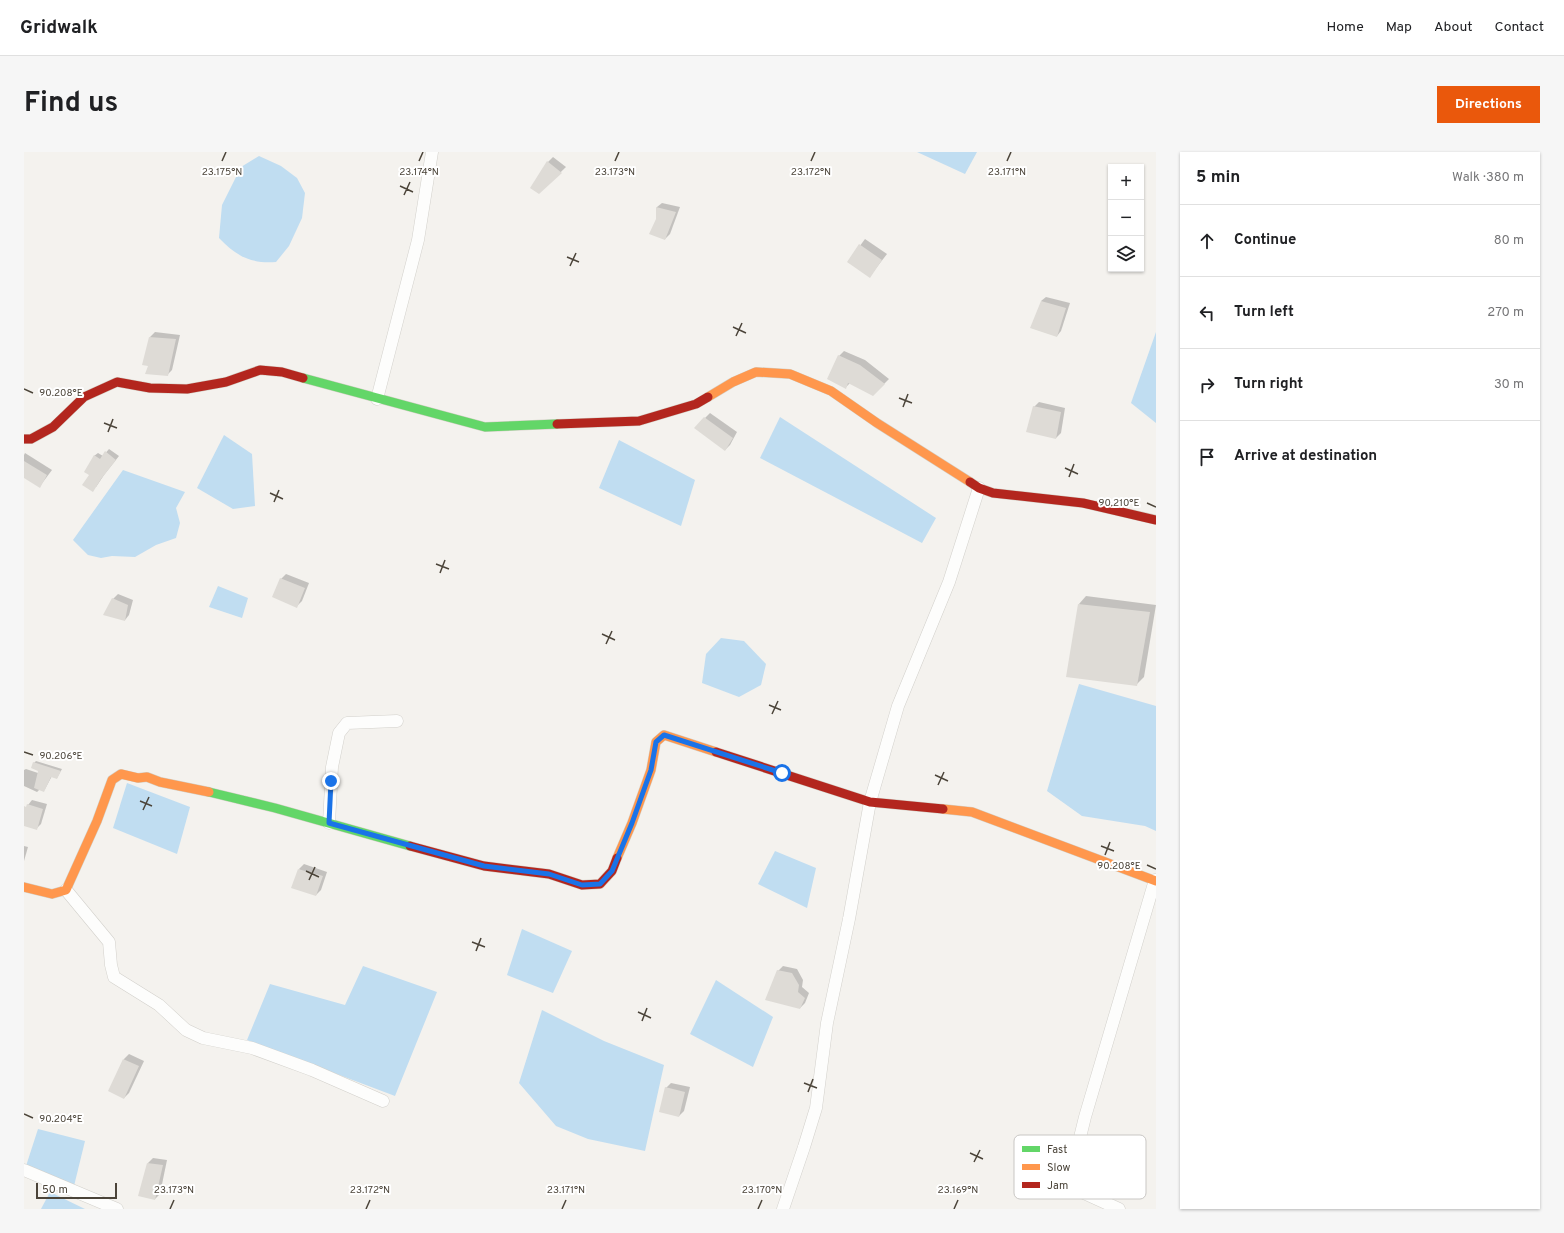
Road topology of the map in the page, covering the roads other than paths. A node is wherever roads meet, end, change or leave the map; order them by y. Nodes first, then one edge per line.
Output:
1 (432, 152) edge
2 (377, 399) junction
3 (24, 439) edge
4 (979, 488) junction
5 (1156, 520) edge
6 (397, 721) dead end
7 (870, 802) junction
8 (329, 823) junction
9 (1156, 880) edge
10 (24, 887) edge
11 (66, 890) junction
12 (383, 1101) dead end
13 (1080, 1135) edge
14 (24, 1170) edge
15 (1098, 1199) edge
16 (117, 1209) edge
17 (783, 1209) edge
18 (1119, 1209) edge

1 - 2 street
2 - 3 street
2 - 4 street
4 - 5 street
4 - 7 street
6 - 8 street
7 - 8 street
7 - 9 street
7 - 17 street
8 - 11 street
9 - 13 street
10 - 11 street
11 - 12 street
14 - 16 street
15 - 18 street

